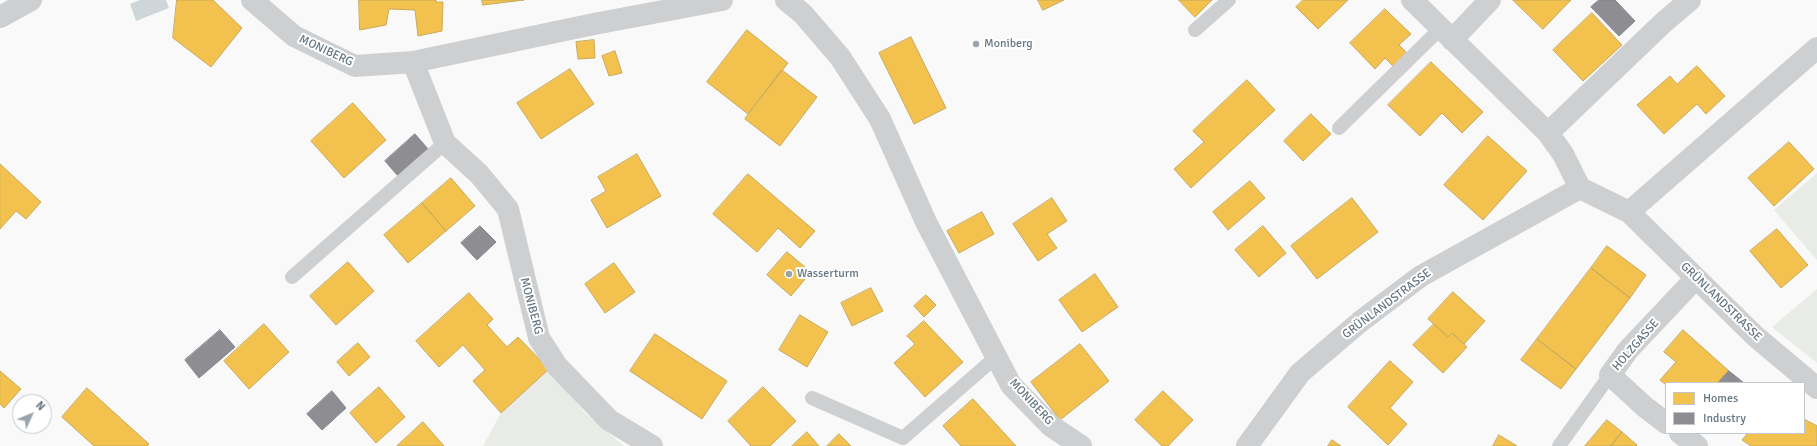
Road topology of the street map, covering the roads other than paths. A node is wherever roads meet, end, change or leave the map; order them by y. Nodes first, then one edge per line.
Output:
1 (31, 0) edge
2 (252, 0) edge
3 (722, 0) edge
4 (786, 0) edge
5 (1229, 0) edge
6 (1412, 0) edge
7 (1490, 0) edge
8 (1690, 0) edge
9 (0, 17) edge
10 (1196, 30) dead end
11 (1446, 34) junction
12 (1817, 48) edge
13 (413, 62) junction
14 (1339, 128) dead end
15 (1548, 133) junction
16 (445, 143) junction
17 (1580, 188) junction
18 (1629, 212) junction
19 (292, 277) dead end
20 (1696, 278) junction
21 (996, 357) junction
22 (1610, 375) junction
23 (1817, 388) edge
24 (812, 398) dead end
25 (1665, 422) edge
26 (1681, 434) edge
27 (903, 442) edge
28 (652, 446) edge
29 (1081, 446) edge
30 (1247, 446) edge
31 (1559, 446) edge
32 (1697, 446) edge

1 - 9 street
2 - 13 street, MONIBERG
3 - 13 street, MONIBERG
4 - 21 street, MONIBERG
5 - 10 lane
6 - 11 street
7 - 11 street
8 - 15 street
11 - 14 lane
11 - 15 street
12 - 18 street
13 - 16 street, MONIBERG
15 - 17 street
16 - 19 lane
16 - 28 street, MONIBERG
17 - 18 street, GRÜNLANDSTRASSE
17 - 30 street, GRÜNLANDSTRASSE
18 - 20 street, GRÜNLANDSTRASSE
20 - 22 street, HOLZGASSE
20 - 23 street, GRÜNLANDSTRASSE
21 - 27 lane
21 - 29 street, MONIBERG
22 - 25 street, HOLZGASSE
22 - 31 lane
24 - 27 lane
26 - 32 street

